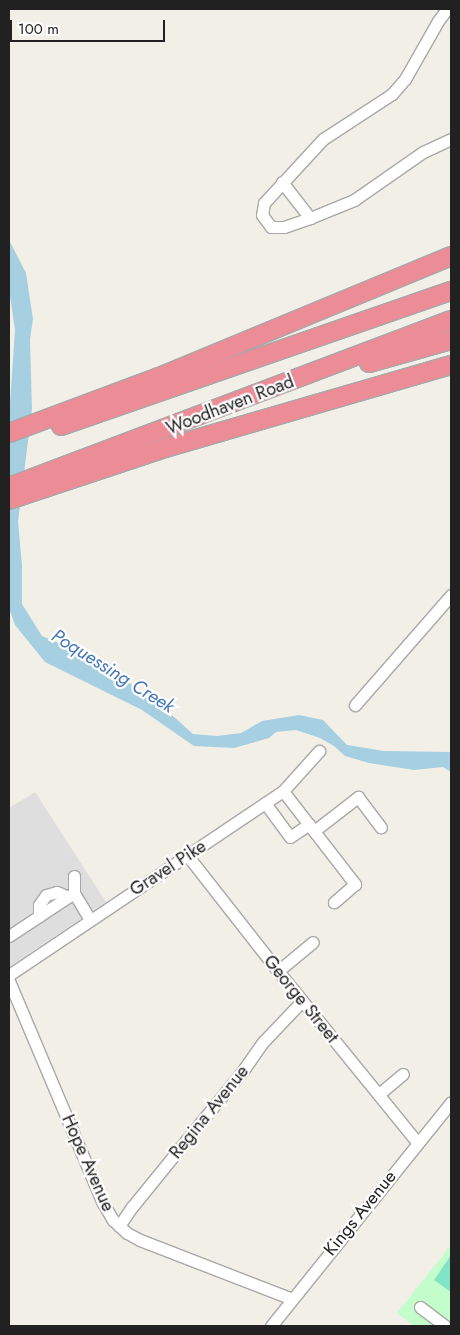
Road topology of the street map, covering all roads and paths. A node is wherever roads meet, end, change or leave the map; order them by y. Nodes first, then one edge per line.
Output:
1 (447, 9) edge
2 (451, 139) edge
3 (282, 182) junction
4 (310, 218) junction
5 (451, 256) edge
6 (451, 290) edge
7 (451, 320) edge
8 (451, 340) edge
9 (451, 365) edge
10 (246, 399) junction
11 (34, 429) junction
12 (9, 433) edge
13 (9, 444) edge
14 (30, 486) junction
15 (9, 487) edge
16 (9, 500) edge
17 (451, 595) edge
18 (355, 705) dead end
19 (319, 751) dead end
20 (283, 790) junction
21 (265, 803) junction
22 (311, 827) junction
23 (381, 827) dead end
24 (187, 855) junction
25 (74, 876) dead end
26 (71, 895) junction
27 (334, 902) dead end
28 (90, 920) junction
29 (9, 936) edge
30 (313, 942) dead end
31 (278, 971) junction
32 (9, 975) edge
33 (9, 981) edge
34 (302, 1001) junction
35 (403, 1074) dead end
36 (379, 1094) junction
37 (451, 1102) edge
38 (417, 1142) junction
39 (119, 1226) junction
40 (292, 1299) junction
41 (420, 1307) dead end
42 (271, 1326) edge
43 (445, 1326) edge

1 - 3 street
2 - 4 street
3 - 4 street
3 - 4 street
5 - 11 highway
6 - 11 highway, Woodhaven Road
7 - 10 highway, Woodhaven Road
8 - 10 highway
9 - 14 highway
10 - 14 highway, Woodhaven Road
11 - 12 highway
11 - 13 highway, Woodhaven Road
14 - 15 highway, Woodhaven Road
14 - 16 highway
17 - 18 street
19 - 20 street, Gravel Pike
20 - 21 street, Gravel Pike
20 - 22 street
21 - 22 street
21 - 24 street, Gravel Pike
22 - 23 street
22 - 27 street
24 - 28 street, Gravel Pike
24 - 31 street, George Street
25 - 26 street
26 - 28 street
26 - 29 street
28 - 32 street, Gravel Pike
30 - 31 street
31 - 34 street, George Street
33 - 39 street, Hope Avenue
34 - 36 street, George Street
34 - 39 street, Regina Avenue
35 - 36 street
36 - 38 street, George Street
37 - 38 street, Kings Avenue
38 - 40 street, Kings Avenue
39 - 40 street, Hope Avenue
40 - 42 street, Kings Avenue
41 - 43 street

